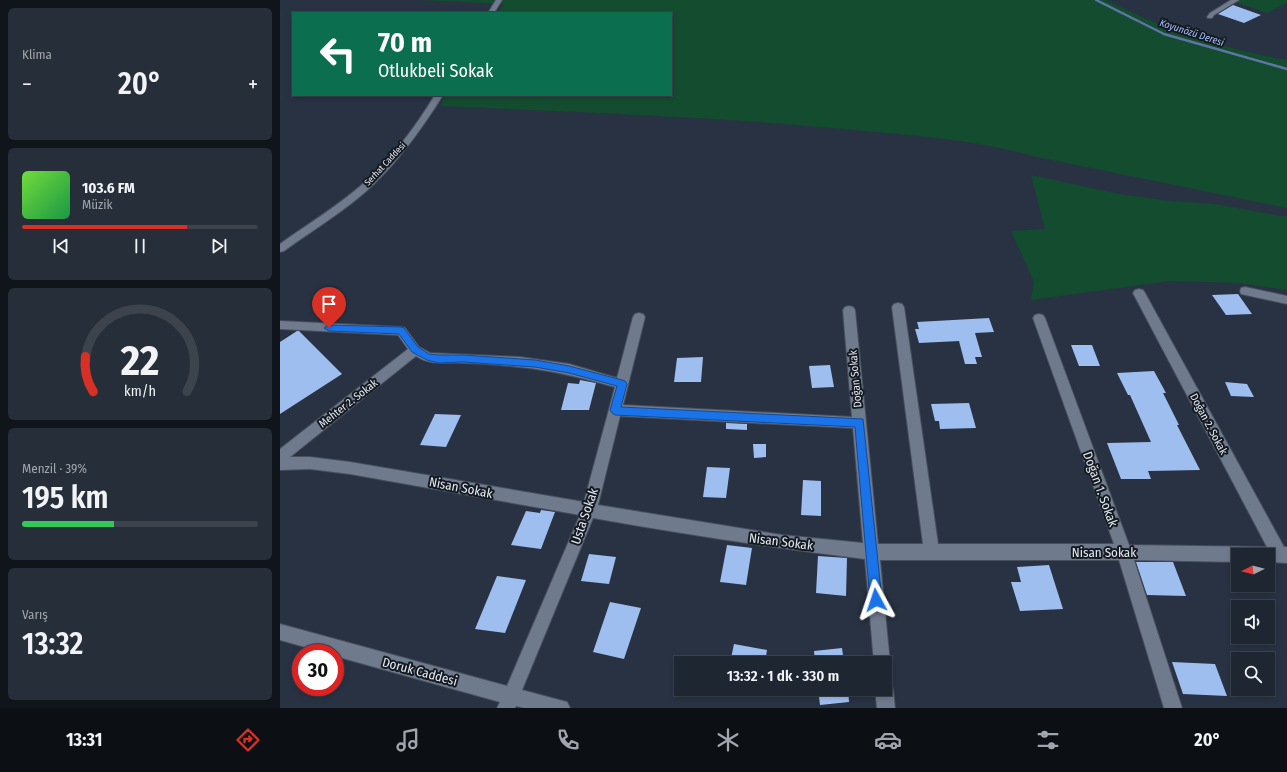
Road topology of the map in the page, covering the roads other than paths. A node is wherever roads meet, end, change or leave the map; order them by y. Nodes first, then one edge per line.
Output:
1 (499, 0) edge
2 (1236, 0) edge
3 (491, 12) edge
4 (1210, 17) dead end
5 (438, 96) edge
6 (280, 249) edge
7 (1245, 291) dead end
8 (1139, 293) dead end
9 (1287, 300) edge
10 (898, 307) dead end
11 (849, 310) dead end
12 (639, 317) dead end
13 (1040, 318) dead end
14 (280, 325) edge
15 (415, 350) junction
16 (622, 384) junction
17 (615, 410) junction
18 (859, 422) junction
19 (280, 457) edge
20 (280, 464) edge
21 (589, 511) junction
22 (872, 552) junction
23 (932, 552) junction
24 (1124, 552) junction
25 (1283, 555) edge
26 (280, 632) edge
27 (881, 656) edge
28 (885, 696) edge
29 (509, 702) edge
30 (561, 708) edge
31 (886, 708) edge
32 (1173, 708) edge

1 - 3 street
2 - 4 street
5 - 6 street, Serhat Caddesi
7 - 9 street
8 - 25 street, Doğan 2. Sokak
10 - 23 street
11 - 18 street, Doğan Sokak
12 - 16 street, Usta Sokak
13 - 24 street, Doğan 1. Sokak
14 - 15 street
15 - 16 street
15 - 19 street, Mehter 2. Sokak
16 - 17 street, Usta Sokak
17 - 18 street
17 - 21 street, Usta Sokak
18 - 22 street, Doğan Sokak
20 - 21 street, Nisan Sokak
21 - 22 street, Nisan Sokak
21 - 29 street, Usta Sokak
22 - 23 street, Nisan Sokak
22 - 27 street, Doğan Sokak
23 - 24 street, Nisan Sokak
24 - 25 street, Nisan Sokak
24 - 32 street, Doğan 1. Sokak
26 - 29 street, Doruk Caddesi
28 - 31 street
29 - 30 street, Doruk Caddesi

